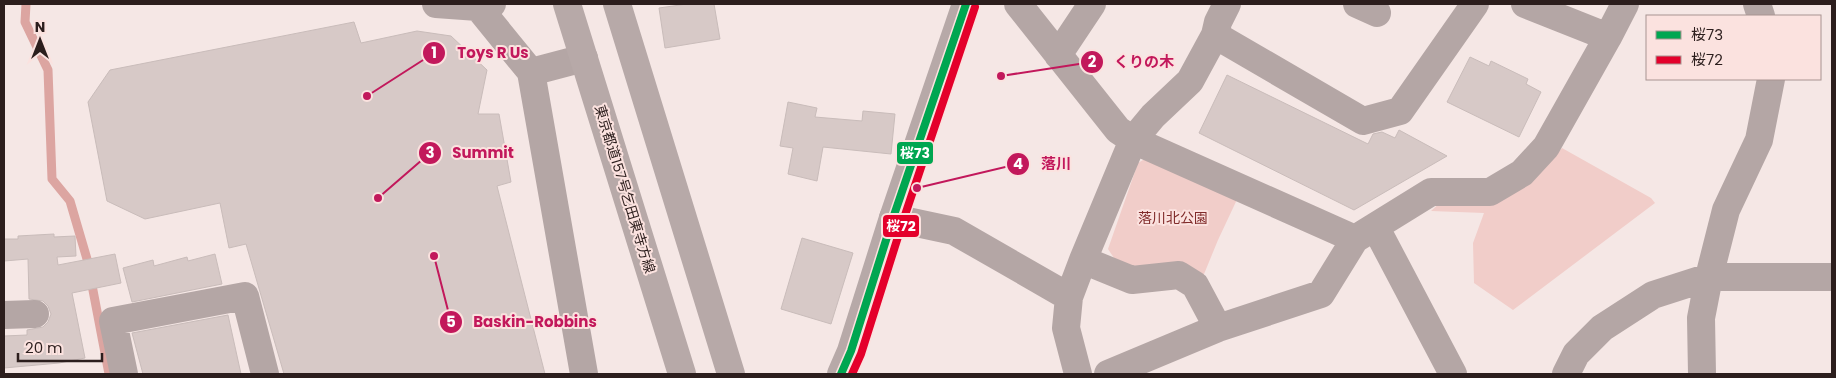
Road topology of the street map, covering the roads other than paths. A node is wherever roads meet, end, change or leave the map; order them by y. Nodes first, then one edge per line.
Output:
1 (436, 4) edge
2 (567, 4) edge
3 (617, 4) edge
4 (966, 4) edge
5 (1018, 4) edge
6 (1092, 4) edge
7 (1227, 4) edge
8 (1475, 4) edge
9 (1525, 4) edge
10 (1625, 4) edge
11 (485, 6) edge
12 (1215, 35) junction
13 (1608, 37) junction
14 (1058, 55) junction
15 (584, 58) junction
16 (531, 72) junction
17 (1771, 80) edge
18 (1133, 140) junction
19 (893, 218) junction
20 (1365, 234) junction
21 (1083, 260) junction
22 (1709, 277) junction
23 (1832, 277) edge
24 (1069, 296) junction
25 (35, 314) dead end
26 (4, 315) edge
27 (1218, 328) junction
28 (124, 374) edge
29 (265, 374) edge
30 (584, 374) edge
31 (682, 374) edge
32 (731, 374) edge
33 (841, 374) edge
34 (1078, 374) edge
35 (1108, 374) edge
36 (1453, 374) edge
37 (1566, 374) edge
38 (1702, 374) edge

1 - 11 street
2 - 15 main road, 東京都道157号乞田東寺方線
3 - 32 main road
4 - 19 main road
5 - 14 street
6 - 14 street
7 - 12 street
8 - 12 street
9 - 13 street
10 - 13 street
11 - 16 street
12 - 18 street
13 - 20 street
14 - 18 street
15 - 16 street
15 - 31 main road, 東京都道157号乞田東寺方線
16 - 30 street
17 - 22 street
18 - 20 street
18 - 21 street
19 - 24 street
19 - 33 main road
20 - 27 street
20 - 36 street
21 - 24 street
21 - 27 street
22 - 23 street
22 - 37 street
22 - 38 street
24 - 34 street
25 - 26 street
27 - 35 street
28 - 29 street

